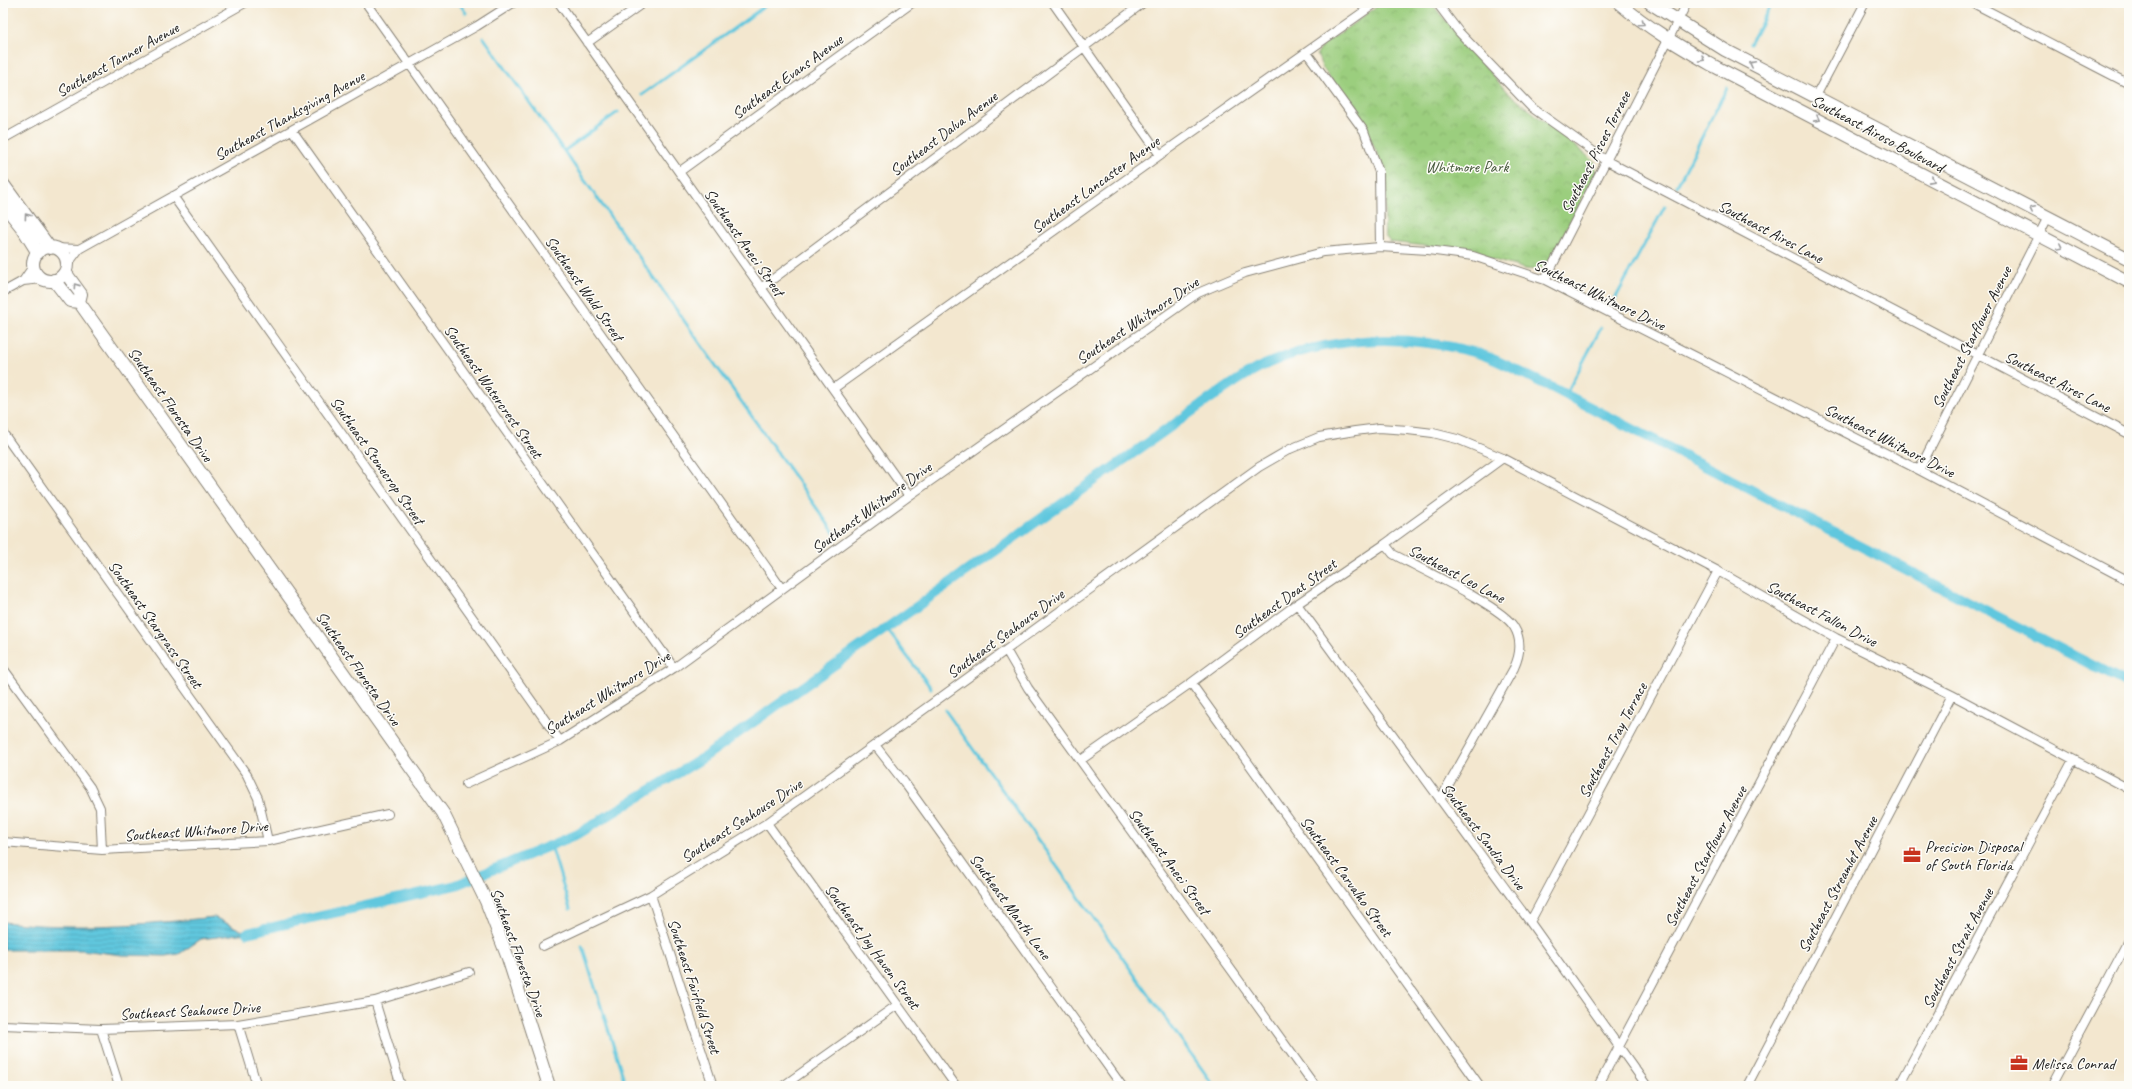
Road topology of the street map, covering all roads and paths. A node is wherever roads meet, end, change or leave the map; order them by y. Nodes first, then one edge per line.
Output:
1 (246, 3) edge
2 (366, 3) edge
3 (513, 3) edge
4 (559, 3) edge
5 (643, 3) edge
6 (912, 3) edge
7 (1053, 3) edge
8 (1143, 3) edge
9 (1376, 3) edge
10 (1437, 3) edge
11 (1619, 3) edge
12 (1650, 3) edge
13 (1687, 3) edge
14 (1865, 3) edge
15 (1973, 3) edge
16 (1677, 22) junction
17 (1669, 38) junction
18 (588, 43) junction
19 (1083, 46) junction
20 (1307, 53) junction
21 (409, 63) junction
22 (2129, 84) edge
23 (1816, 96) junction
24 (1875, 127) junction
25 (292, 130) junction
26 (3, 139) edge
27 (1866, 145) junction
28 (1160, 155) junction
29 (1607, 161) junction
30 (679, 172) junction
31 (3, 184) edge
32 (173, 196) junction
33 (3, 204) edge
34 (2048, 217) junction
35 (2038, 235) junction
36 (1380, 247) junction
37 (52, 248) junction
38 (79, 249) junction
39 (38, 253) junction
40 (2129, 259) edge
41 (34, 265) junction
42 (66, 268) junction
43 (48, 280) junction
44 (1545, 280) junction
45 (23, 281) junction
46 (2129, 282) edge
47 (761, 288) junction
48 (3, 292) edge
49 (79, 302) junction
50 (1977, 356) junction
51 (833, 389) junction
52 (3, 433) edge
53 (2129, 434) edge
54 (1503, 458) junction
55 (1919, 470) junction
56 (909, 496) junction
57 (1385, 544) junction
58 (1718, 571) junction
59 (2129, 581) edge
60 (782, 589) junction
61 (1297, 604) junction
62 (1836, 638) junction
63 (1006, 650) junction
64 (3, 668) edge
65 (674, 668) junction
66 (1191, 683) junction
67 (1952, 695) junction
68 (560, 741) junction
69 (874, 745) junction
70 (1081, 760) junction
71 (2073, 760) junction
72 (466, 784) dead end
73 (2129, 789) edge
74 (1440, 800) junction
75 (388, 814) dead end
76 (767, 823) junction
77 (268, 841) junction
78 (3, 842) edge
79 (102, 850) junction
80 (651, 895) junction
81 (1530, 922) junction
82 (2129, 940) edge
83 (543, 946) dead end
84 (469, 972) dead end
85 (375, 1002) junction
86 (898, 1005) junction
87 (238, 1024) junction
88 (3, 1025) edge
89 (101, 1029) junction
90 (1620, 1048) junction
91 (119, 1086) edge
92 (258, 1086) edge
93 (401, 1086) edge
94 (548, 1086) edge
95 (713, 1086) edge
96 (783, 1086) edge
97 (956, 1086) edge
98 (1122, 1086) edge
99 (1315, 1086) edge
100 (1480, 1086) edge
101 (1598, 1086) edge
102 (1647, 1086) edge
103 (1747, 1086) edge
104 (1899, 1086) edge
105 (2051, 1086) edge

1 - 26 street, Southeast Tanner Avenue
2 - 21 street, Southeast Wald Street
3 - 21 street, Southeast Thanksgiving Avenue
4 - 18 street, Southeast Aneci Street
5 - 18 street
6 - 30 street, Southeast Evans Avenue
7 - 19 street
8 - 19 street, Southeast Dalva Avenue
9 - 20 street, Southeast Lancaster Avenue
10 - 29 street, Southeast Aires Lane
11 -> 17 street, Southeast Airoso Boulevard
12 - 16 street, Southeast Airoso Boulevard
13 - 16 street, Southeast Pisces Terrace
14 - 23 street
15 - 22 street
16 - 17 street, Southeast Pisces Terrace
23 -> 16 street, Southeast Airoso Boulevard
17 -> 27 street, Southeast Airoso Boulevard
17 - 29 street, Southeast Pisces Terrace
18 - 30 street, Southeast Aneci Street
19 - 28 street
19 - 47 street, Southeast Dalva Avenue
20 - 28 street, Southeast Lancaster Avenue
20 - 36 street
21 - 25 street, Southeast Thanksgiving Avenue
21 - 60 street, Southeast Wald Street
23 - 24 street, Southeast Airoso Boulevard
24 - 27 street
34 -> 24 street, Southeast Airoso Boulevard
25 - 32 street, Southeast Thanksgiving Avenue
25 - 65 street, Southeast Watercrest Street
27 -> 35 street, Southeast Airoso Boulevard
28 - 51 street, Southeast Lancaster Avenue
29 - 44 street, Southeast Pisces Terrace
29 - 50 street, Southeast Aires Lane
30 - 47 street, Southeast Aneci Street
37 -> 31 street
32 - 38 street, Southeast Thanksgiving Avenue
32 - 68 street, Southeast Stonecrop Street
33 - 39 street
34 - 35 street, Southeast Starflower Avenue
34 - 40 street, Southeast Airoso Boulevard
35 -> 46 street, Southeast Airoso Boulevard
35 - 50 street, Southeast Starflower Avenue
36 - 44 street, Southeast Whitmore Drive
36 - 56 street, Southeast Whitmore Drive
37 - 38 street
37 - 39 street
37 - 42 street
38 - 42 street, Southeast Thanksgiving Avenue
39 - 41 street
41 - 43 street
41 - 45 street
42 - 43 street
49 -> 42 street, Southeast Floresta Drive
43 - 45 street
43 - 49 street, Southeast Floresta Drive
44 - 55 street, Southeast Whitmore Drive
45 - 48 street
47 - 51 street, Southeast Aneci Street
49 - 94 street, Southeast Floresta Drive
50 - 53 street, Southeast Aires Lane
50 - 55 street, Southeast Starflower Avenue
51 - 56 street, Southeast Aneci Street
52 - 77 street, Southeast Stargrass Street
54 - 57 street, Southeast Doat Street
54 - 58 street, Southeast Fallon Drive
54 - 63 street, Southeast Seahouse Drive
55 - 59 street, Southeast Whitmore Drive
56 - 60 street, Southeast Whitmore Drive
57 - 61 street, Southeast Doat Street
57 - 74 street, Southeast Leo Lane
58 - 62 street, Southeast Fallon Drive
58 - 81 street, Southeast Tray Terrace
60 - 65 street, Southeast Whitmore Drive
61 - 66 street, Southeast Doat Street
61 - 74 street, Southeast Sandia Drive
62 - 67 street, Southeast Fallon Drive
62 - 90 street, Southeast Starflower Avenue
63 - 69 street, Southeast Seahouse Drive
63 - 70 street, Southeast Aneci Street
64 - 79 street
65 - 68 street, Southeast Whitmore Drive
66 - 70 street, Southeast Doat Street
66 - 100 street, Southeast Carvalho Street
67 - 71 street, Southeast Fallon Drive
67 - 103 street, Southeast Streamlet Avenue
68 - 72 street, Southeast Whitmore Drive
69 - 76 street, Southeast Seahouse Drive
69 - 98 street, Southeast Manth Lane
70 - 99 street, Southeast Aneci Street
71 - 73 street, Southeast Fallon Drive
71 - 104 street, Southeast Strait Avenue
74 - 81 street, Southeast Sandia Drive
75 - 77 street, Southeast Whitmore Drive
76 - 80 street, Southeast Seahouse Drive
76 - 86 street, Southeast Joy Haven Street
77 - 79 street, Southeast Whitmore Drive
78 - 79 street, Southeast Whitmore Drive
80 - 83 street, Southeast Seahouse Drive
80 - 95 street, Southeast Fairfield Street
81 - 90 street, Southeast Sandia Drive
82 - 105 street
84 - 85 street, Southeast Seahouse Drive
85 - 87 street, Southeast Seahouse Drive
85 - 93 street
86 - 96 street
86 - 97 street, Southeast Joy Haven Street
87 - 89 street, Southeast Seahouse Drive
87 - 92 street
88 - 89 street, Southeast Seahouse Drive
89 - 91 street
90 - 101 street, Southeast Starflower Avenue
90 - 102 street, Southeast Sandia Drive

